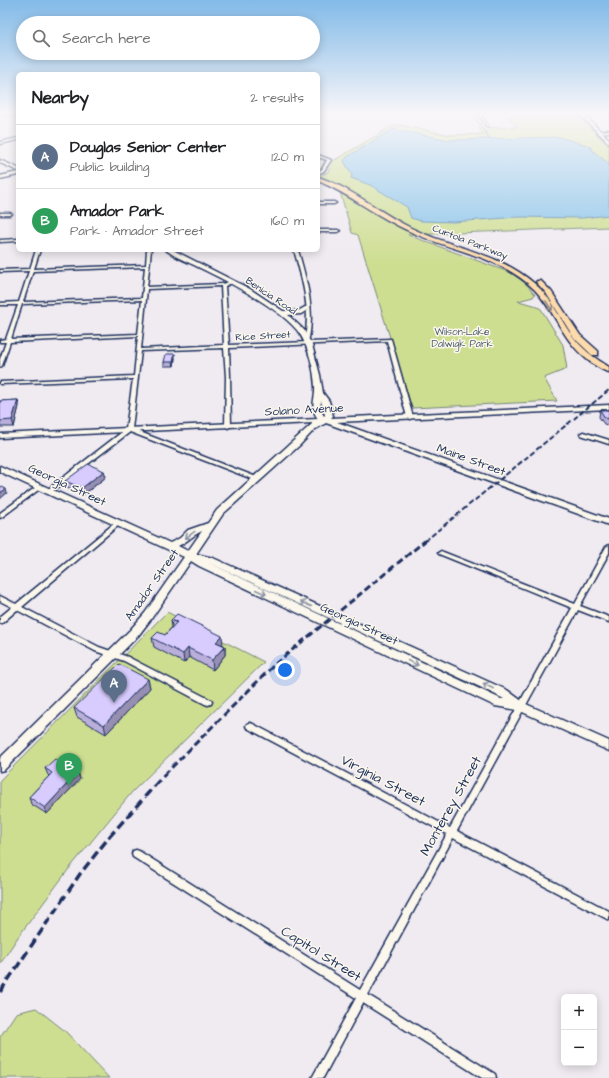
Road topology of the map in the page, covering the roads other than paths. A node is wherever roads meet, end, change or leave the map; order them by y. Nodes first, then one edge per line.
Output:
1 (2, 162) edge
2 (327, 162) edge
3 (16, 171) edge
4 (320, 172) edge
5 (16, 173) edge
6 (320, 175) edge
7 (0, 178) edge
8 (320, 179) edge
9 (320, 203) edge
10 (334, 203) dead end
11 (0, 214) edge
12 (10, 214) dead end
13 (320, 231) edge
14 (338, 231) dead end
15 (16, 240) edge
16 (0, 241) edge
17 (37, 252) edge
18 (149, 252) edge
19 (173, 252) edge
20 (296, 252) edge
21 (147, 266) junction
22 (32, 270) junction
23 (0, 271) edge
24 (231, 282) junction
25 (223, 286) junction
26 (145, 288) junction
27 (144, 299) junction
28 (21, 303) junction
29 (0, 304) edge
30 (307, 308) junction
31 (282, 313) junction
32 (140, 334) junction
33 (9, 340) junction
34 (308, 340) junction
35 (0, 341) edge
36 (227, 347) junction
37 (139, 350) junction
38 (609, 363) edge
39 (0, 366) edge
40 (609, 370) edge
41 (136, 377) junction
42 (0, 383) edge
43 (609, 407) edge
44 (410, 417) junction
45 (374, 419) junction
46 (324, 421) junction
47 (285, 423) junction
48 (228, 426) junction
49 (129, 430) junction
50 (582, 434) dead end
51 (0, 436) edge
52 (373, 438) junction
53 (297, 442) junction
54 (609, 442) edge
55 (0, 469) edge
56 (257, 479) junction
57 (39, 487) junction
58 (49, 491) junction
59 (0, 516) edge
60 (609, 522) edge
61 (118, 523) junction
62 (210, 524) junction
63 (170, 546) junction
64 (609, 547) edge
65 (442, 553) dead end
66 (190, 555) junction
67 (0, 598) edge
68 (17, 607) junction
69 (576, 607) junction
70 (609, 620) edge
71 (0, 621) edge
72 (112, 654) junction
73 (208, 702) dead end
74 (522, 707) junction
75 (250, 726) dead end
76 (609, 746) edge
77 (0, 766) edge
78 (452, 832) junction
79 (136, 854) dead end
80 (609, 916) edge
81 (362, 996) junction
82 (317, 1078) edge
83 (491, 1078) edge

1 - 3 main road
2 - 4 street
5 - 7 main road
6 - 38 main road, Curtola Parkway
8 -> 40 main road, Curtola Parkway
9 - 10 street
11 - 12 street
13 - 14 street
15 - 16 street
17 - 22 street
18 - 21 street
19 - 24 main road, Benicia Road
20 - 30 street
21 - 22 street
21 - 26 street
22 - 23 street
22 - 28 street
24 - 25 street
24 - 31 main road, Benicia Road
25 - 26 street
25 - 36 street
26 - 27 street
27 - 28 street
27 - 32 street
28 - 29 street
28 - 33 street
30 - 31 main road
30 - 34 street
31 - 34 main road, Benicia Road
32 - 33 street
32 - 37 street
33 - 35 street
33 - 39 street
34 - 36 street, Rice Street
34 - 44 street, Rice Street
34 - 46 main road, Benicia Road
36 - 37 street, Rice Street
36 - 48 street
37 - 41 street
41 - 42 street
41 - 49 street
43 - 44 main road, Solano Avenue
44 - 45 main road, Solano Avenue
45 - 46 main road, Solano Avenue
45 - 52 main road
46 - 47 main road, Solano Avenue
46 - 52 main road, Maine Street
46 - 53 main road, Amador Street
47 - 48 main road, Solano Avenue
47 - 53 main road
48 - 49 main road, Solano Avenue
49 - 51 main road, Solano Avenue
49 - 56 street
49 - 58 street
50 - 54 street
52 - 60 main road, Maine Street
53 - 56 main road, Amador Street
55 - 57 main road, Georgia Street
56 - 62 main road, Amador Street
57 - 58 main road, Georgia Street
57 - 59 street
58 - 61 main road, Georgia Street
61 - 63 main road, Georgia Street
61 - 68 street
62 -> 63 main road
62 - 66 main road, Amador Street
63 - 66 main road, Georgia Street
64 - 69 street, Monterey Street
65 - 69 street
66 - 72 main road, Amador Street
66 - 74 main road, Georgia Street
67 - 68 street
68 - 71 street
68 - 72 street
69 - 70 street
69 - 74 street, Monterey Street
72 - 73 street
72 - 77 main road, Amador Street
74 - 76 main road, Georgia Street
74 - 78 street, Monterey Street
75 - 78 street, Virginia Street
78 - 80 street, Virginia Street
78 - 81 street, Monterey Street
79 - 81 street, Capitol Street
81 - 82 street, Monterey Street
81 - 83 street, Capitol Street

